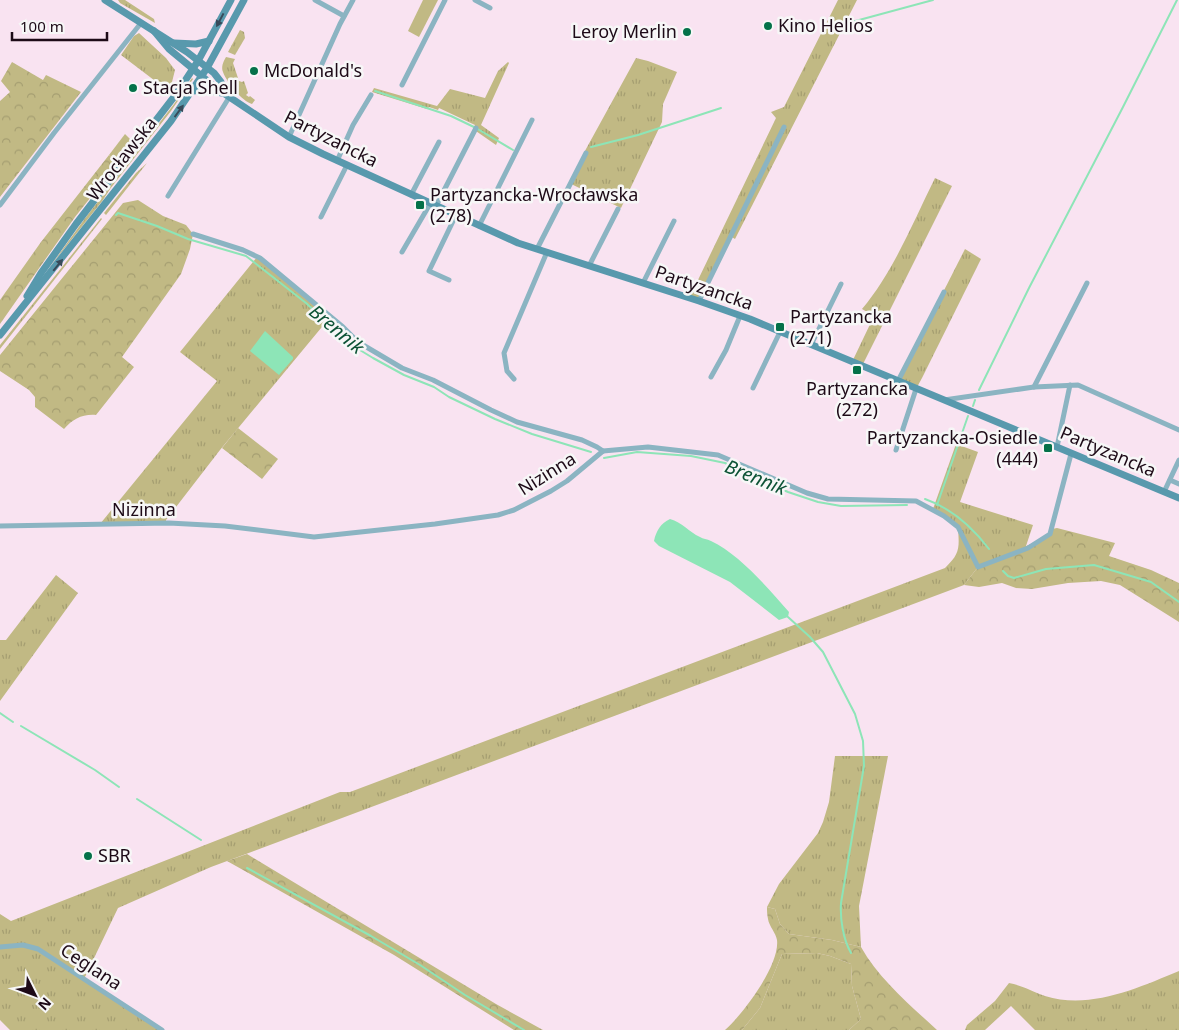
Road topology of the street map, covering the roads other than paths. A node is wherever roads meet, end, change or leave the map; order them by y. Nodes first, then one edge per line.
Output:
1 (231, 0) edge
2 (244, 0) edge
3 (315, 0) edge
4 (353, 0) edge
5 (445, 0) edge
6 (475, 0) edge
7 (107, 1) edge
8 (490, 8) dead end
9 (344, 16) junction
10 (141, 23) junction
11 (154, 32) junction
12 (209, 41) junction
13 (174, 43) junction
14 (198, 61) junction
15 (207, 68) junction
16 (193, 69) junction
17 (202, 77) junction
18 (402, 85) dead end
19 (193, 91) junction
20 (228, 95) junction
21 (371, 95) dead end
22 (532, 120) dead end
23 (784, 127) dead end
24 (476, 128) dead end
25 (290, 137) junction
26 (439, 142) dead end
27 (586, 153) dead end
28 (337, 161) junction
29 (347, 165) junction
30 (411, 195) junction
31 (168, 196) dead end
32 (0, 205) edge
33 (433, 205) junction
34 (618, 209) dead end
35 (456, 215) junction
36 (321, 217) dead end
37 (674, 221) dead end
38 (479, 226) junction
39 (193, 234) dead end
40 (537, 249) junction
41 (402, 252) dead end
42 (547, 252) junction
43 (589, 266) junction
44 (449, 280) dead end
45 (643, 283) junction
46 (1087, 283) dead end
47 (841, 284) dead end
48 (944, 292) dead end
49 (699, 301) junction
50 (26, 302) junction
51 (740, 316) junction
52 (780, 332) junction
53 (0, 335) edge
54 (811, 345) junction
55 (710, 377) dead end
56 (514, 379) dead end
57 (898, 381) junction
58 (1070, 385) junction
59 (1034, 387) junction
60 (752, 388) dead end
61 (916, 388) junction
62 (944, 400) junction
63 (1179, 430) edge
64 (1057, 447) junction
65 (896, 450) dead end
66 (603, 451) junction
67 (1071, 454) junction
68 (1179, 460) edge
69 (1170, 480) junction
70 (1179, 484) edge
71 (1164, 492) junction
72 (1179, 498) edge
73 (0, 526) edge
74 (0, 947) edge
75 (162, 1030) edge

1 -> 12 main road, Wrocławska
2 - 15 main road, Wrocławska
3 - 9 street
4 - 9 street
5 - 18 street
6 - 8 street
7 - 10 main road
9 - 25 street
10 - 11 main road
10 - 32 street
11 - 13 main road, Partyzancka
11 - 16 main road, Partyzancka
12 - 13 main road
12 - 14 main road, Wrocławska
13 - 14 main road, Partyzancka
14 - 15 main road, Partyzancka
14 - 16 main road, Wrocławska
15 - 17 main road, Wrocławska
15 - 20 main road, Partyzancka
16 - 17 main road, Partyzancka
16 - 50 main road, Wrocławska
17 - 19 main road, Wrocławska
17 - 20 main road, Partyzancka
19 - 20 main road
50 -> 19 main road, Wrocławska
20 - 25 main road, Partyzancka
20 - 31 street
21 - 28 street
22 - 38 street
23 - 49 street
24 - 33 street
25 - 28 main road, Partyzancka
26 - 30 street
27 - 40 street
28 - 29 main road, Partyzancka
29 - 30 main road, Partyzancka
29 - 36 street
30 - 33 main road, Partyzancka
33 - 35 main road, Partyzancka
33 - 41 street
34 - 43 street
35 - 38 main road, Partyzancka
35 - 44 street
37 - 45 street
38 - 40 main road, Partyzancka
39 - 66 street
40 - 42 main road, Partyzancka
42 - 43 main road, Partyzancka
42 - 56 street
43 - 45 main road, Partyzancka
45 - 49 main road, Partyzancka
46 - 59 street
47 - 54 street
48 - 57 street
49 - 51 main road, Partyzancka
50 - 53 main road, Wrocławska
51 - 52 main road, Partyzancka
51 - 55 street
52 - 54 main road, Partyzancka
52 - 60 street
54 - 57 main road, Partyzancka
57 - 61 main road, Partyzancka
58 - 59 street
58 - 63 street
58 - 64 street
59 - 62 street
61 - 62 main road, Partyzancka
61 - 65 street
62 - 64 main road, Partyzancka
64 - 67 main road, Partyzancka
66 - 67 street
66 - 73 street, Nizinna
67 - 71 main road, Partyzancka
68 - 69 street
69 - 70 street
69 - 71 street
71 - 72 main road, Partyzancka
74 - 75 street, Ceglana

